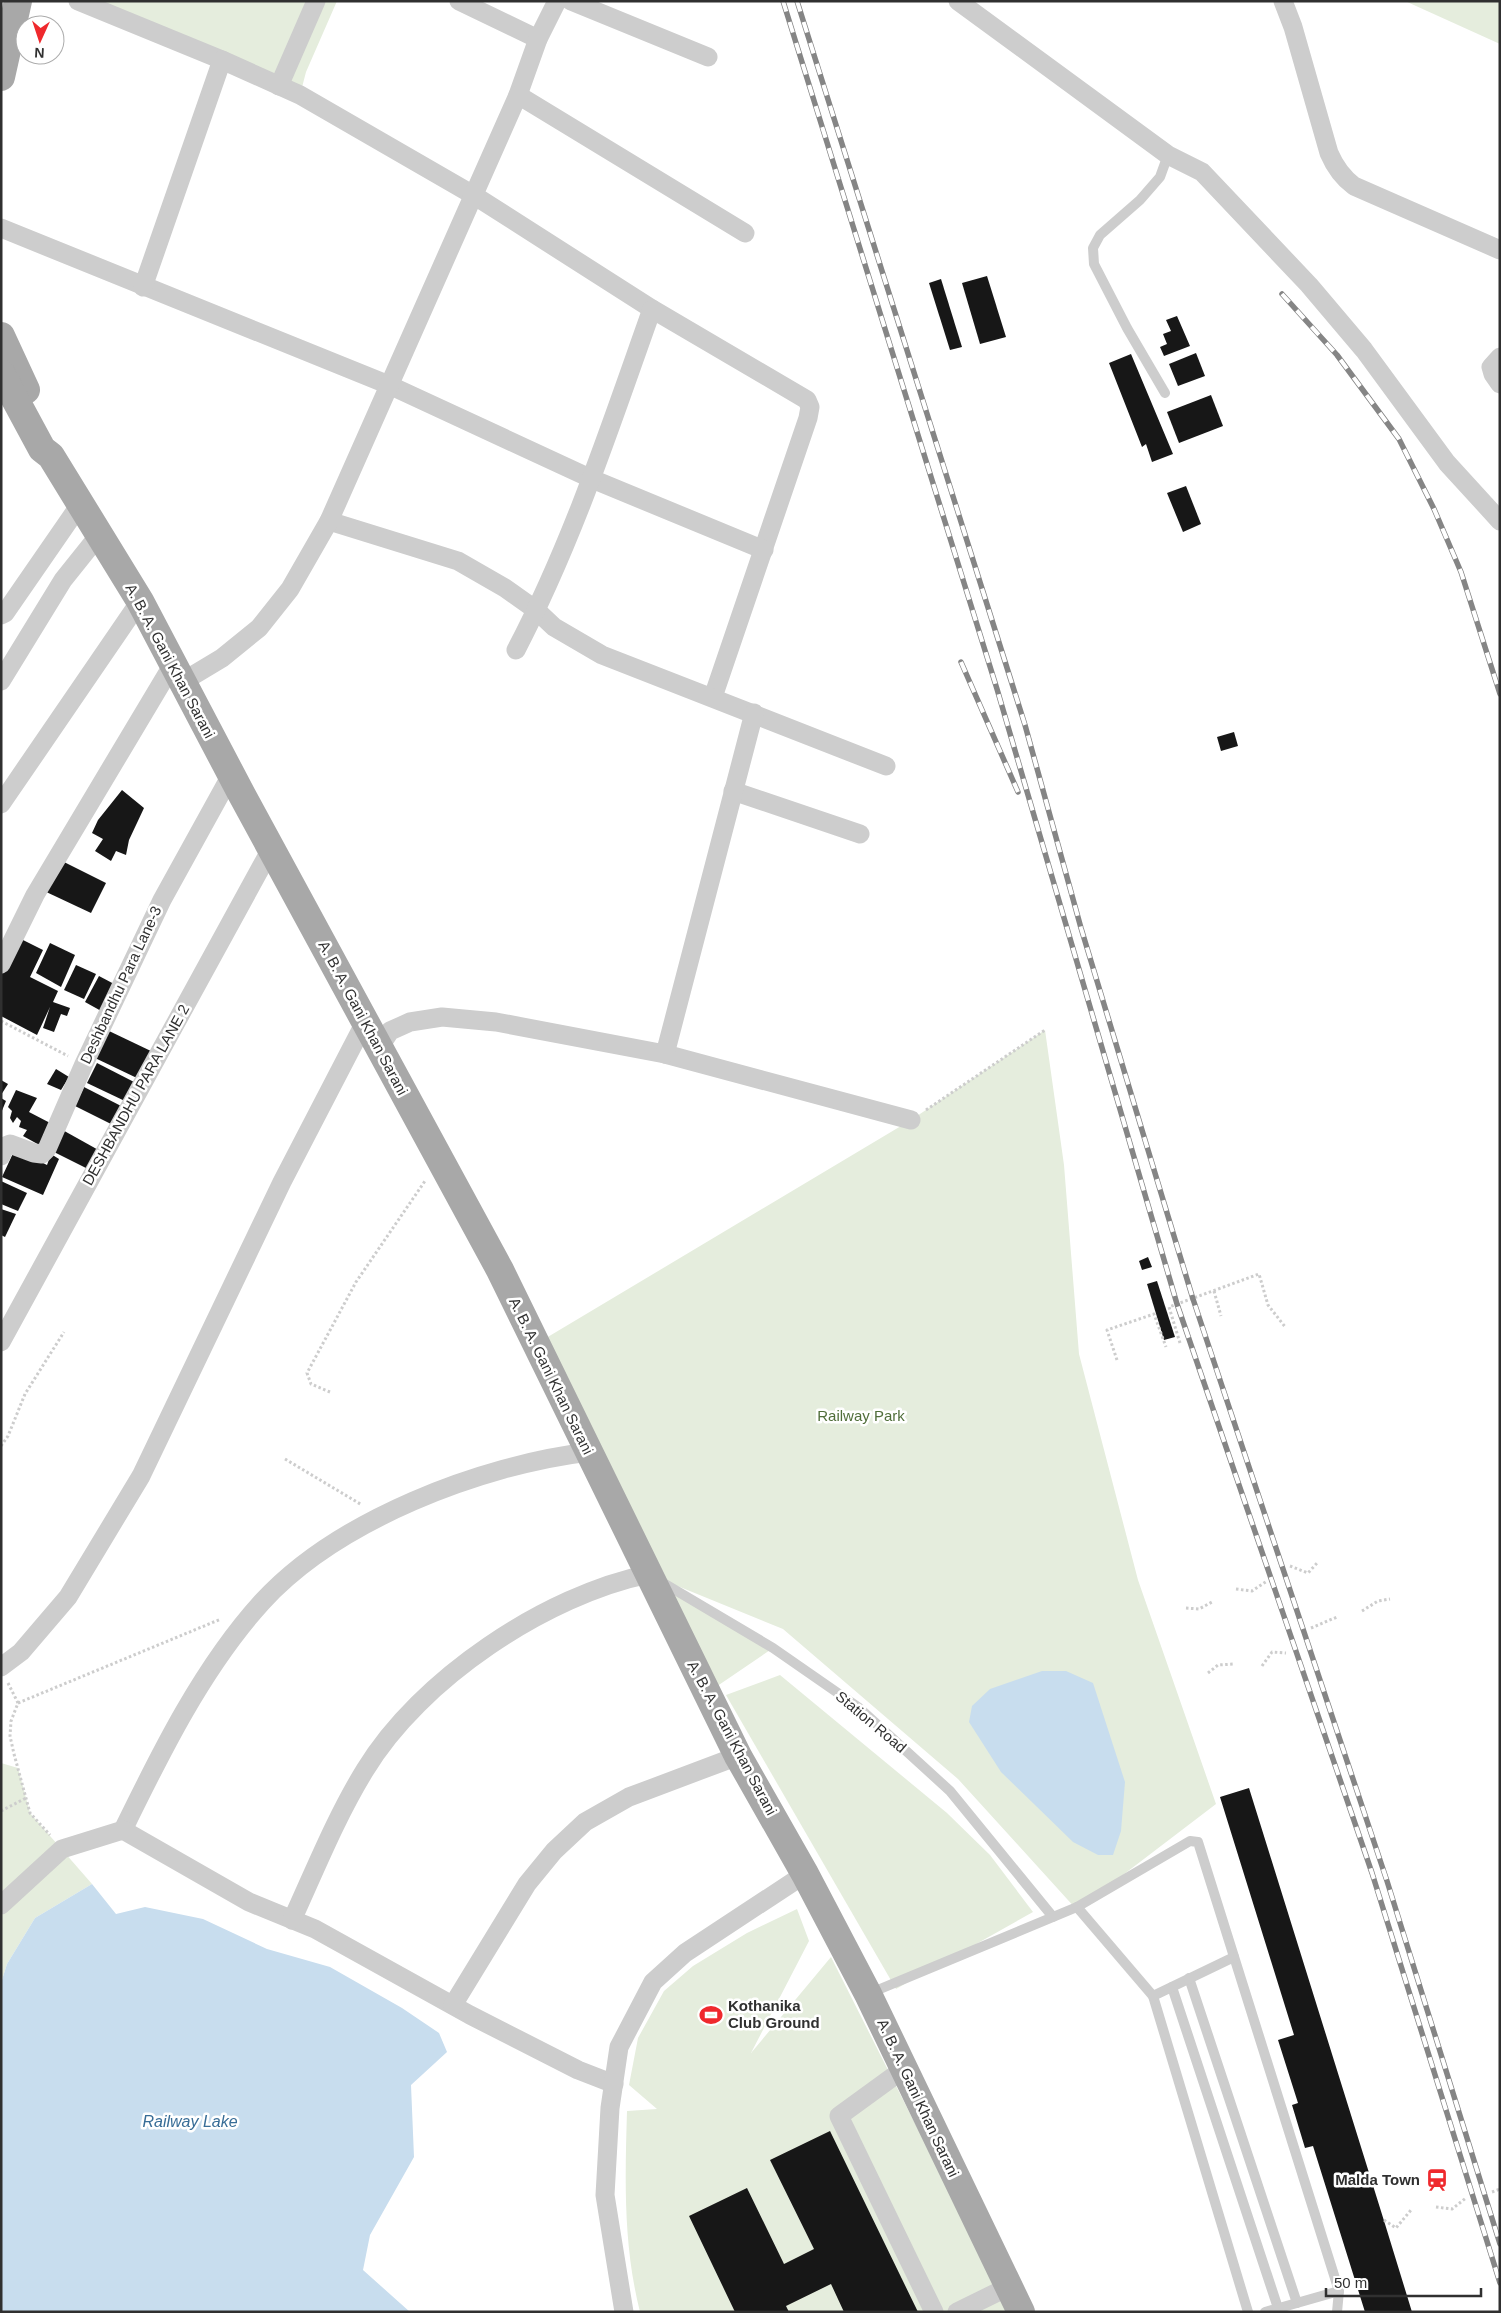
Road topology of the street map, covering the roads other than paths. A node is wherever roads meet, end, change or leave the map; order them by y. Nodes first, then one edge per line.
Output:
1 (18, 1) edge
2 (78, 1) edge
3 (316, 1) edge
4 (460, 1) edge
5 (557, 1) edge
6 (570, 1) edge
7 (958, 1) edge
8 (1283, 1) edge
9 (538, 39) junction
10 (708, 57) dead end
11 (222, 60) junction
12 (1, 77) edge
13 (279, 86) junction
14 (518, 96) junction
15 (1168, 155) junction
16 (475, 196) junction
17 (1, 228) edge
18 (745, 233) dead end
19 (1500, 250) edge
20 (143, 287) junction
21 (652, 309) junction
22 (1, 336) edge
23 (1500, 357) edge
24 (1, 374) edge
25 (1500, 384) edge
26 (389, 385) junction
27 (1166, 393) dead end
28 (51, 456) junction
29 (592, 479) junction
30 (81, 503) junction
31 (329, 521) junction
32 (1500, 521) edge
33 (99, 535) junction
34 (764, 550) junction
35 (140, 601) junction
36 (536, 610) junction
37 (1, 615) edge
38 (516, 650) dead end
39 (178, 673) junction
40 (1, 682) edge
41 (712, 697) junction
42 (754, 713) junction
43 (886, 766) dead end
44 (231, 775) junction
45 (733, 791) junction
46 (1, 804) edge
47 (860, 834) dead end
48 (271, 849) junction
49 (1, 964) edge
50 (365, 1022) junction
51 (379, 1048) junction
52 (665, 1054) junction
53 (911, 1120) road end
54 (1, 1156) edge
55 (1, 1342) edge
56 (589, 1452) junction
57 (649, 1574) junction
58 (3, 1673) edge
59 (738, 1756) junction
60 (123, 1830) junction
61 (805, 1874) junction
62 (1, 1905) edge
63 (1077, 1907) junction
64 (1053, 1917) junction
65 (292, 1920) junction
66 (1234, 1957) junction
67 (1189, 1978) junction
68 (1172, 1987) junction
69 (868, 1994) junction
70 (1153, 1996) junction
71 (453, 2005) junction
72 (904, 2068) junction
73 (614, 2084) junction
74 (1008, 2288) junction
75 (1339, 2291) junction
76 (1296, 2303) junction
77 (1278, 2308) junction
78 (624, 2312) edge
79 (934, 2312) edge
80 (957, 2312) edge
81 (1021, 2312) edge
82 (1248, 2312) edge
83 (1265, 2312) edge
84 (1338, 2312) edge

1 - 12 main road
2 - 11 street
3 - 13 street
4 - 9 street
5 - 9 street
6 - 10 street
7 - 15 street
8 - 19 street
9 - 14 street
11 - 13 street
11 - 20 street
13 - 16 street
14 - 16 street
14 - 18 street
15 - 27 lane
15 - 32 street
16 - 21 street
16 - 26 street
17 - 20 street
20 - 26 street
21 - 29 street
21 - 34 street
22 - 28 main road, A. B. A. Gani Khan Sarani
23 - 25 street
24 - 28 main road, A. B. A. Gani Khan Sarani
26 - 29 street
26 - 31 street
28 - 30 main road, A. B. A. Gani Khan Sarani
29 - 34 street
29 - 36 street
30 - 33 main road, A. B. A. Gani Khan Sarani
30 - 37 street
31 - 36 street
31 - 39 street
33 - 35 main road, A. B. A. Gani Khan Sarani
33 - 40 street
34 - 41 street
35 - 39 main road, A. B. A. Gani Khan Sarani
35 - 46 street
36 - 38 street
36 - 41 street
39 - 44 main road, A. B. A. Gani Khan Sarani
39 - 49 street
41 - 42 street
42 - 43 street
42 - 45 street
44 - 48 main road, A. B. A. Gani Khan Sarani
44 - 54 street, Deshbandhu Para Lane-3
45 - 47 street
45 - 52 street
48 - 50 main road, A. B. A. Gani Khan Sarani
48 - 55 street, DESHBANDHU PARA LANE 2
50 - 51 main road, A. B. A. Gani Khan Sarani
50 - 58 street
51 - 52 street
51 - 56 main road, A. B. A. Gani Khan Sarani
52 - 53 street
56 - 57 main road, A. B. A. Gani Khan Sarani
56 - 60 street
57 - 59 main road, A. B. A. Gani Khan Sarani
57 - 64 lane, Station Road
57 - 65 street
59 - 61 main road, A. B. A. Gani Khan Sarani
59 - 71 street
60 - 62 street
60 - 65 street
61 - 69 main road, A. B. A. Gani Khan Sarani
61 - 73 street
63 - 64 lane
63 - 66 lane
63 - 70 lane
64 - 69 lane
65 - 71 street
66 - 67 lane
66 - 75 lane
67 - 68 lane
67 - 76 lane
68 - 70 lane
68 - 77 lane
69 - 72 main road, A. B. A. Gani Khan Sarani
70 - 82 lane
71 - 73 street
72 - 74 main road, A. B. A. Gani Khan Sarani
72 - 79 street
73 - 78 street
74 - 80 street
74 - 81 main road, A. B. A. Gani Khan Sarani
75 - 76 lane
75 - 84 lane
76 - 77 lane
77 - 83 lane

